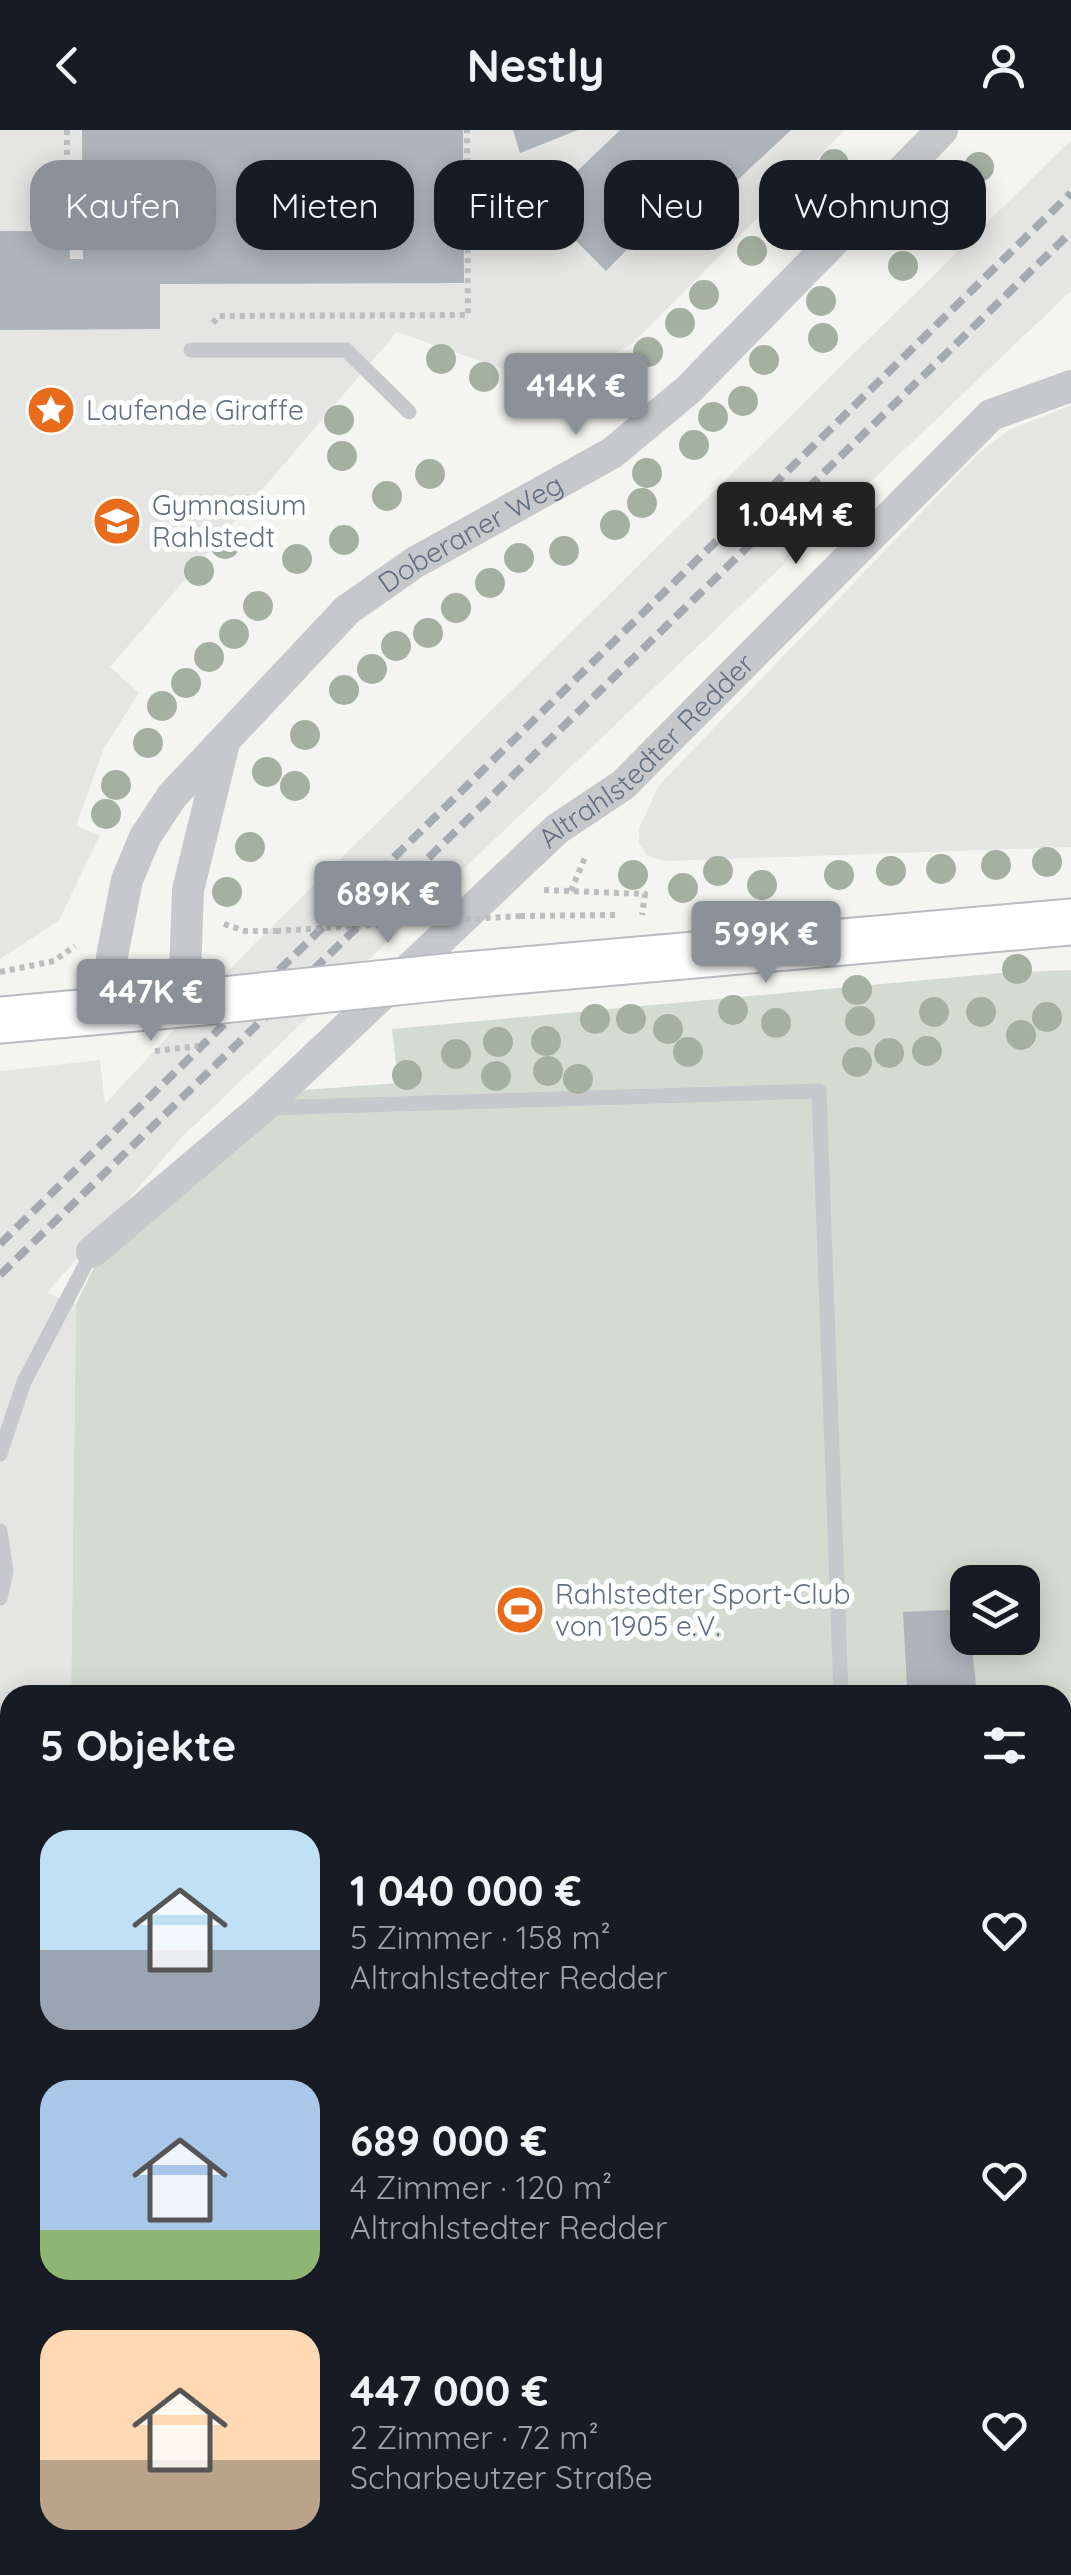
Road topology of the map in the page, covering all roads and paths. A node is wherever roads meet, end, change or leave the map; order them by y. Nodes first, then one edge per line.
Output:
1 (68, 130) edge
2 (467, 130) edge
3 (942, 130) edge
4 (68, 160) edge
5 (191, 350) joint
6 (1071, 386) edge
7 (409, 412) dead end
8 (225, 743) junction
9 (565, 891) dead end
10 (642, 915) dead end
11 (520, 916) dead end
12 (1071, 922) edge
13 (276, 932) dead end
14 (193, 1002) junction
15 (110, 1010) junction
16 (0, 1020) edge
17 (262, 1108) junction
18 (92, 1252) joint
19 (1, 1445) edge
20 (0, 1531) edge
21 (0, 1598) edge
22 (841, 1685) edge

1 - 4 path
2 - 5 path
3 - 8 street, Doberaner Weg
5 - 7 lane
6 - 17 street, Altrahlstedter Redder
8 - 14 street, Doberaner Weg
8 - 15 street, Doberaner Weg
9 - 10 path
11 - 13 path, bridge
12 - 14 main road, bridge
14 - 15 main road
15 - 16 main road
17 - 18 street, Altrahlstedter Redder
17 - 22 lane
18 - 19 lane
20 - 21 lane

